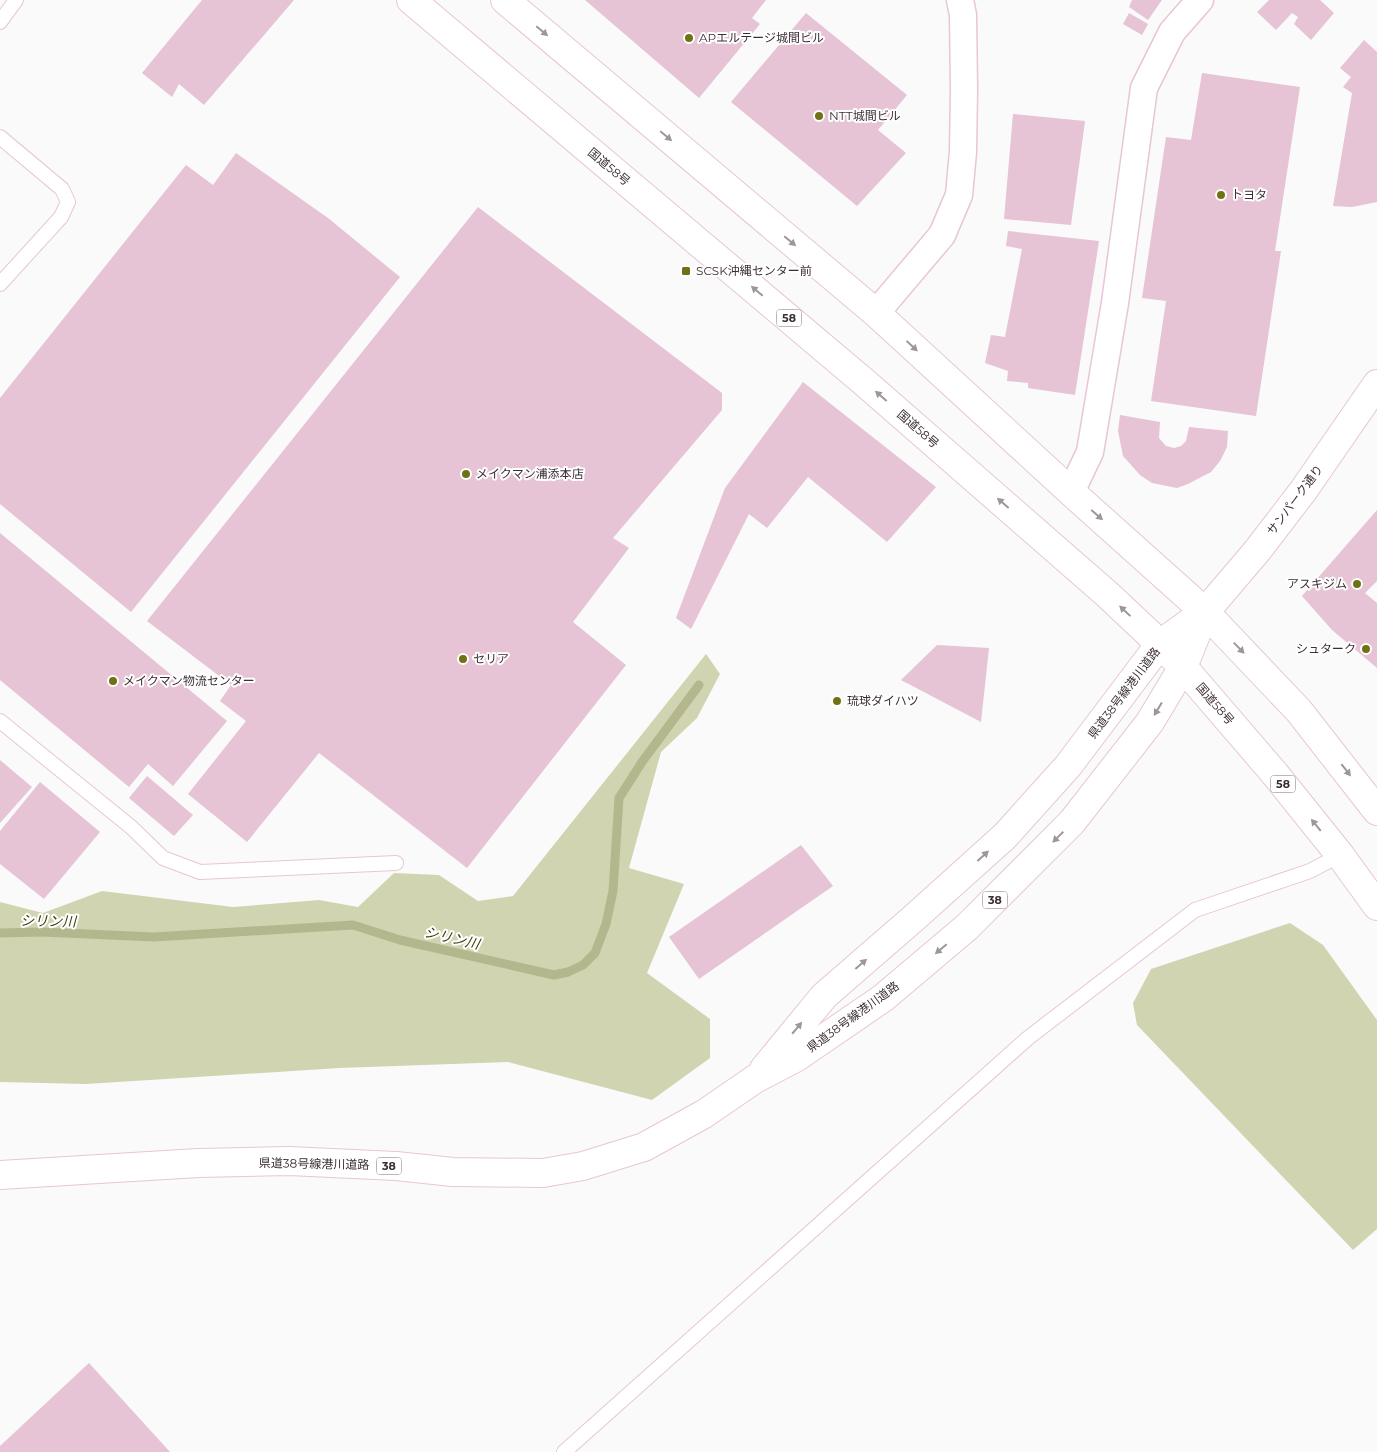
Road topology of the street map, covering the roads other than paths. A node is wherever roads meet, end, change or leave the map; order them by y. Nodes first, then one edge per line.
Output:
1 (16, 0) edge
2 (411, 0) edge
3 (504, 0) edge
4 (960, 0) edge
5 (1200, 0) edge
6 (0, 22) edge
7 (0, 137) edge
8 (0, 284) edge
9 (876, 313) junction
10 (1377, 384) edge
11 (1071, 492) junction
12 (1206, 612) junction
13 (1160, 644) junction
14 (1183, 667) junction
15 (0, 721) edge
16 (1377, 811) edge
17 (1340, 855) junction
18 (396, 863) dead end
19 (1377, 906) edge
20 (755, 1079) junction
21 (0, 1175) edge
22 (564, 1452) edge

1 - 6 lane
13 -> 2 main road, 国道58号 / 58
3 -> 9 main road
4 - 9 street
5 - 11 street
7 - 8 lane
9 -> 11 main road
10 - 12 main road, サンパーク通り
11 -> 12 main road
12 - 13 main road, 県道38号線港川道路 / 38
12 - 14 main road, 県道38号線港川道路 / 38
12 -> 16 main road
13 - 14 main road, 国道58号 / 58
20 -> 13 main road, 県道38号線港川道路 / 38
17 -> 14 main road, 国道58号 / 58
14 -> 20 main road, 県道38号線港川道路 / 38
15 - 18 lane
17 - 19 main road, 国道58号 / 58
17 - 22 lane
20 - 21 main road, 県道38号線港川道路 / 38

